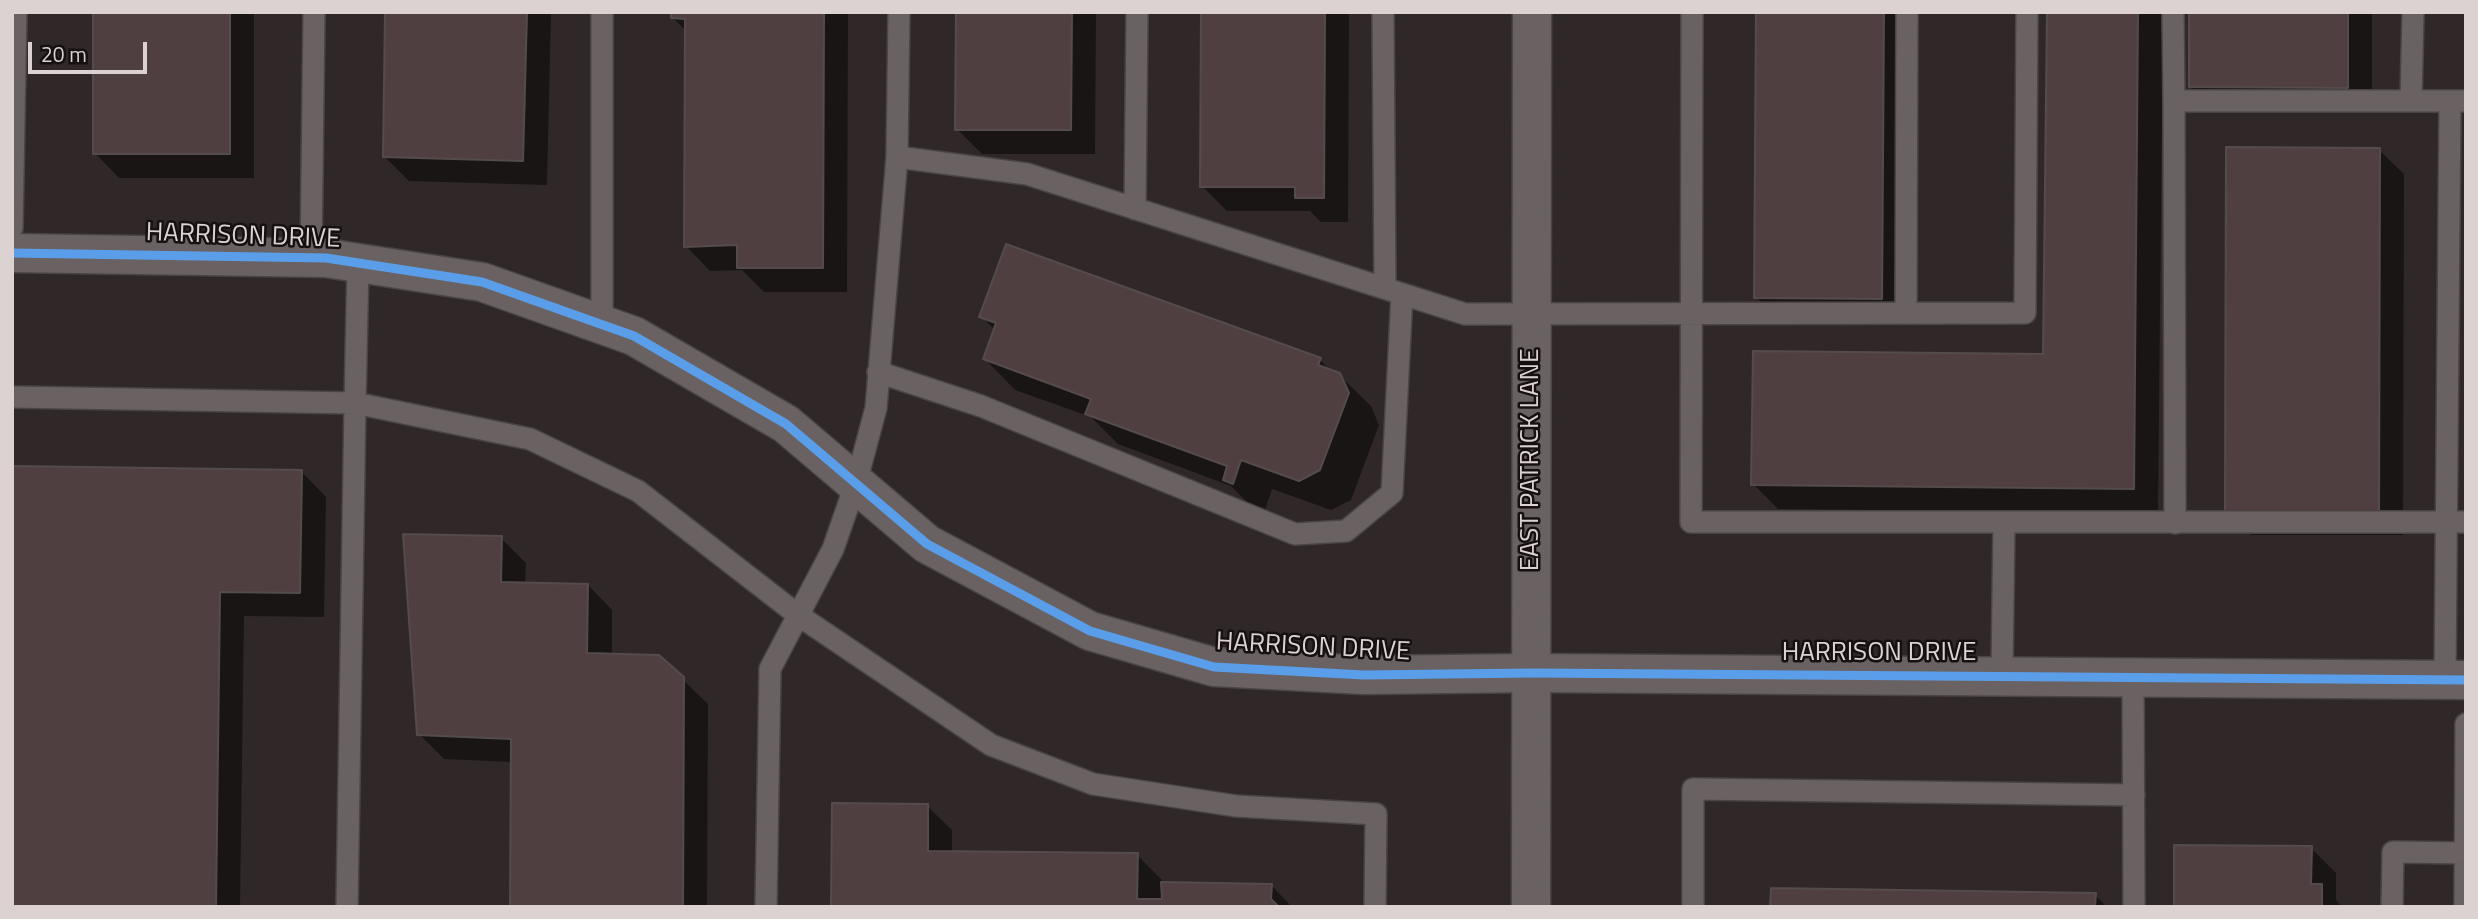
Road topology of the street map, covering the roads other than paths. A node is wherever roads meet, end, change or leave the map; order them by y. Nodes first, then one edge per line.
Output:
1 (16, 12) edge
2 (314, 12) edge
3 (601, 12) edge
4 (899, 12) edge
5 (1137, 12) edge
6 (1383, 12) edge
7 (1532, 12) edge
8 (1692, 12) edge
9 (1907, 12) edge
10 (2026, 12) edge
11 (2173, 12) edge
12 (2413, 12) edge
13 (2174, 101) junction
14 (2411, 101) junction
15 (2458, 101) edge
16 (897, 157) junction
17 (1135, 209) junction
18 (12, 228) edge
19 (12, 253) edge
20 (311, 258) junction
21 (358, 263) junction
22 (1393, 291) junction
23 (1906, 313) junction
24 (1531, 314) junction
25 (1692, 314) junction
26 (602, 325) junction
27 (878, 372) junction
28 (12, 397) edge
29 (355, 403) junction
30 (856, 483) junction
31 (2004, 522) junction
32 (2175, 523) junction
33 (2456, 523) edge
34 (797, 615) junction
35 (1533, 673) junction
36 (2002, 676) junction
37 (2133, 677) junction
38 (2456, 680) edge
39 (2466, 724) edge
40 (2133, 795) junction
41 (2466, 853) edge
42 (347, 907) edge
43 (766, 907) edge
44 (1375, 907) edge
45 (1531, 907) edge
46 (1693, 907) edge
47 (2134, 907) edge
48 (2392, 907) edge
49 (2465, 907) edge

1 - 18 lane
2 - 20 lane
3 - 26 lane
4 - 16 lane
5 - 17 lane
6 - 22 lane
7 - 24 street, EAST PATRICK LANE
8 - 25 lane
9 - 23 lane
10 - 23 lane
11 - 13 lane
12 - 14 lane
13 - 14 lane
13 - 32 lane
14 - 15 lane
15 - 33 lane
16 - 17 lane
16 - 27 lane
17 - 22 lane
19 - 20 street, HARRISON DRIVE
20 - 21 street, HARRISON DRIVE
21 - 26 street, HARRISON DRIVE
21 - 29 lane
22 - 24 lane
22 - 27 lane
23 - 25 lane
24 - 25 lane
24 - 35 street, EAST PATRICK LANE
25 - 31 lane
26 - 30 street, HARRISON DRIVE
27 - 30 lane
28 - 29 lane
29 - 34 lane
29 - 42 lane
30 - 34 lane
30 - 35 street, HARRISON DRIVE
31 - 32 lane
31 - 36 lane
32 - 33 lane
33 - 38 lane
34 - 43 lane
34 - 44 lane
35 - 36 street, HARRISON DRIVE
35 - 45 street, EAST PATRICK LANE
36 - 37 street, HARRISON DRIVE
37 - 38 street, HARRISON DRIVE
37 - 40 lane
39 - 41 lane
40 - 46 lane
40 - 47 lane
41 - 48 lane
41 - 49 lane

